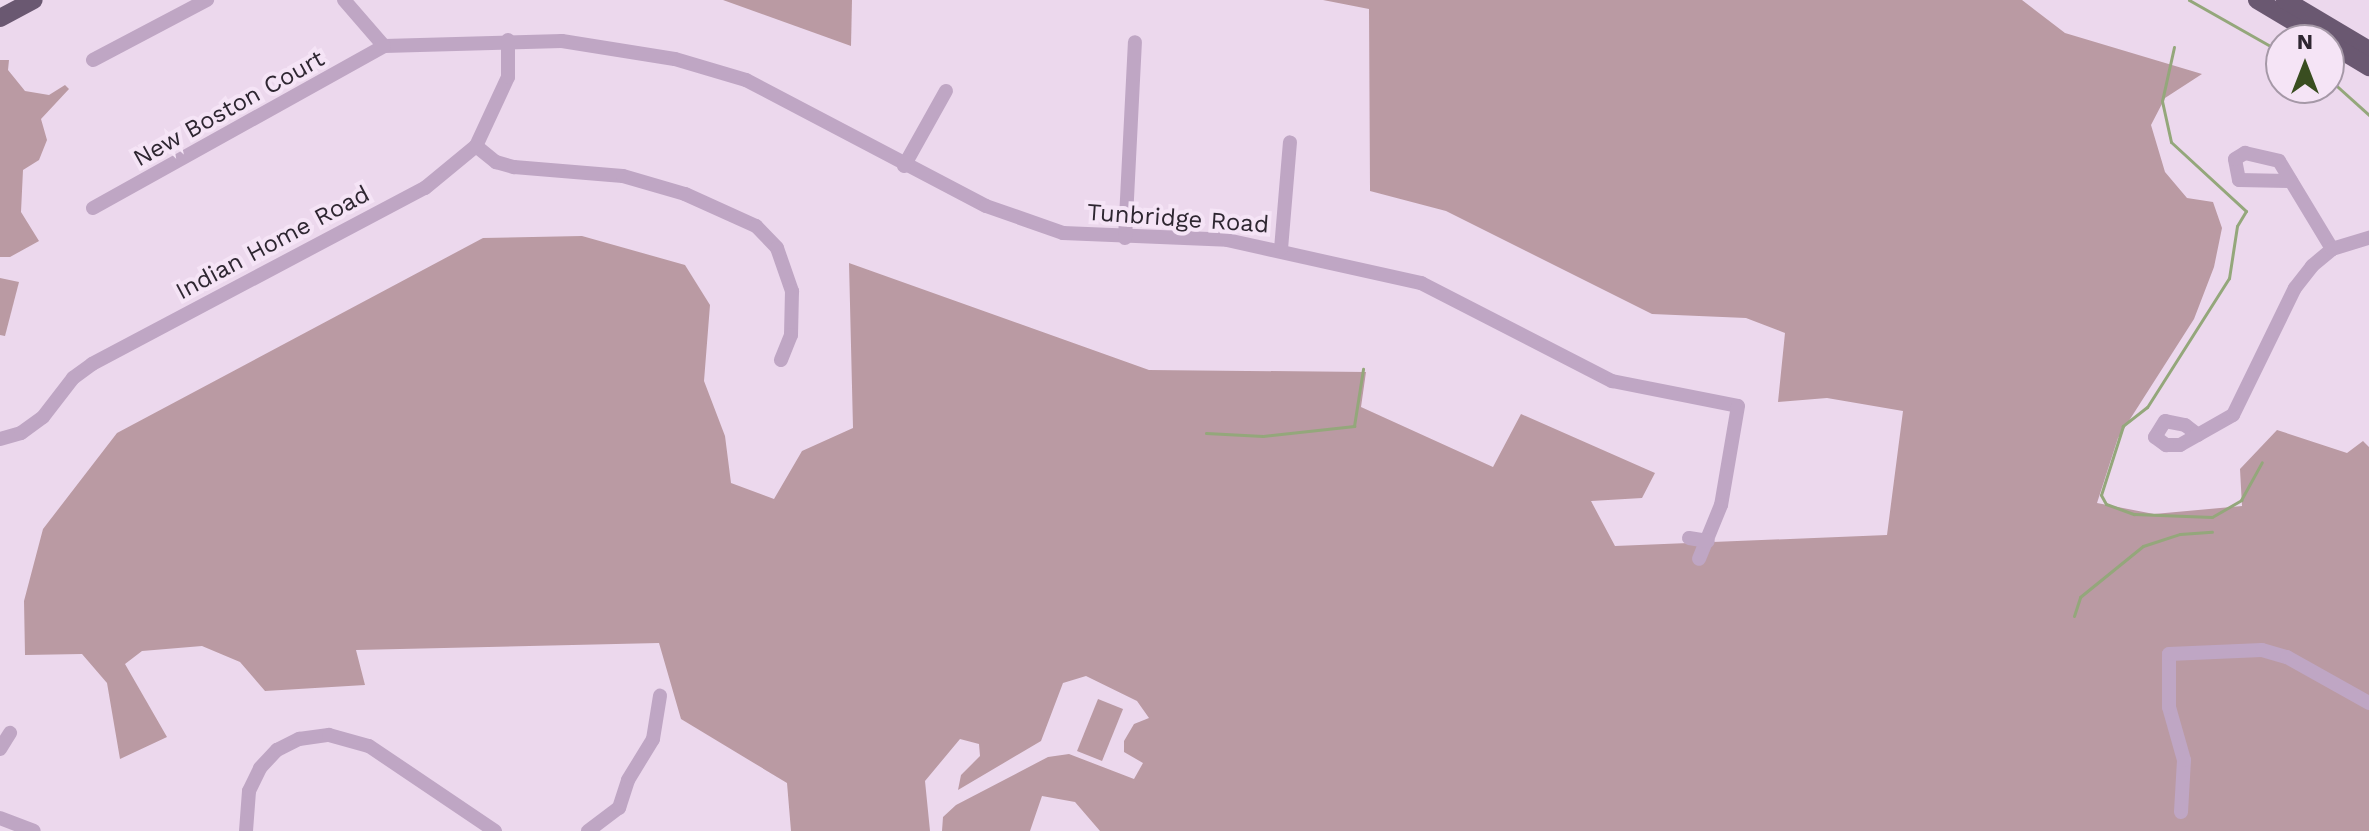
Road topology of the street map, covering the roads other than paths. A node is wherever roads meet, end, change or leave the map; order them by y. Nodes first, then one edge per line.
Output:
1 (34, 0) edge
2 (207, 0) edge
3 (344, 0) edge
4 (2257, 0) edge
5 (2285, 0) edge
6 (0, 18) edge
7 (2296, 24) edge
8 (508, 40) junction
9 (1135, 42) dead end
10 (384, 46) junction
11 (2369, 50) edge
12 (2345, 53) edge
13 (93, 60) dead end
14 (2369, 67) edge
15 (946, 91) dead end
16 (1290, 142) dead end
17 (476, 146) junction
18 (904, 166) junction
19 (2291, 181) dead end
20 (93, 208) dead end
21 (1125, 238) junction
22 (2369, 238) edge
23 (1281, 249) junction
24 (2332, 249) junction
25 (781, 360) dead end
26 (2198, 435) dead end
27 (0, 439) edge
28 (1689, 538) dead end
29 (1708, 541) junction
30 (1699, 559) dead end
31 (660, 696) dead end
32 (2369, 703) edge
33 (10, 733) dead end
34 (0, 749) edge
35 (2181, 812) dead end
36 (0, 818) edge
37 (34, 831) edge
38 (246, 831) edge
39 (495, 831) edge
40 (588, 831) edge

1 - 6 main road
2 - 13 street
3 - 10 street
4 - 7 main road
5 - 11 main road
8 - 10 street, Tunbridge Road
8 - 17 street, Indian Home Road
8 - 18 street, Tunbridge Road
9 - 21 street
10 - 20 street, New Boston Court
12 - 14 main road
15 - 18 street
16 - 23 street
17 - 25 street
17 - 27 street, Indian Home Road
18 - 21 street, Tunbridge Road
19 - 24 street
21 - 23 street, Tunbridge Road
22 - 24 street
23 - 29 street, Tunbridge Road
24 - 26 street
28 - 29 street
29 - 30 street, Tunbridge Road
31 - 40 street
32 - 35 street
33 - 34 street
36 - 37 street
38 - 39 street

